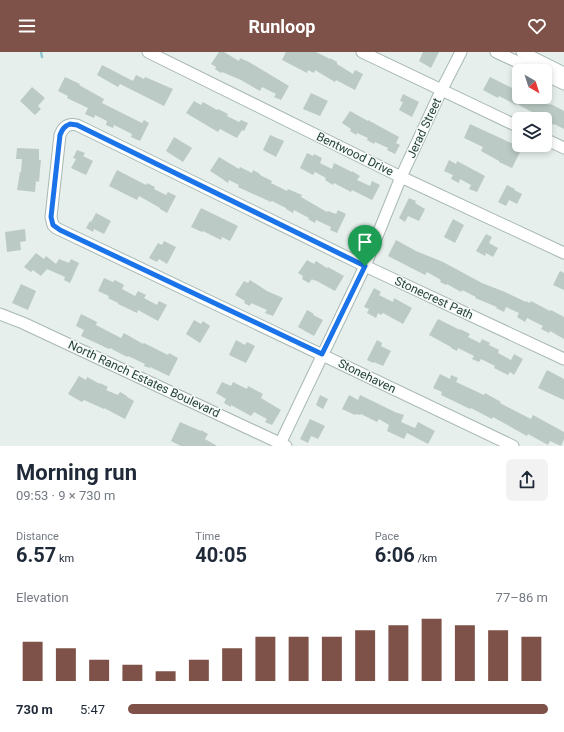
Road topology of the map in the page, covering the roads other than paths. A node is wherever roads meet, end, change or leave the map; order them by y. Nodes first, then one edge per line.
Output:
1 (148, 52) edge
2 (362, 52) edge
3 (461, 52) edge
4 (496, 52) edge
5 (522, 52) edge
6 (522, 64) edge
7 (564, 73) edge
8 (552, 78) edge
9 (564, 84) edge
10 (441, 91) junction
11 (512, 124) edge
12 (66, 126) joint
13 (552, 142) edge
14 (564, 148) edge
15 (401, 177) junction
16 (564, 253) edge
17 (365, 266) junction
18 (0, 314) edge
19 (322, 354) junction
20 (564, 359) edge
21 (282, 445) edge
22 (514, 446) edge

1 - 15 street, Bentwood Drive
2 - 10 street
3 - 10 street, Jerad Street
4 - 6 street
5 - 7 street
8 - 9 street
10 - 11 street
10 - 15 street, Jerad Street
12 - 17 street, Stonecrest Path
12 - 19 street, Stonehaven
13 - 14 street
15 - 16 street, Bentwood Drive
15 - 17 street, Jerad Street
17 - 19 street, Jerad Street
17 - 20 street, Stonecrest Path
18 - 21 street, North Ranch Estates Boulevard
19 - 21 street, Jerad Street
19 - 22 street, Stonehaven

